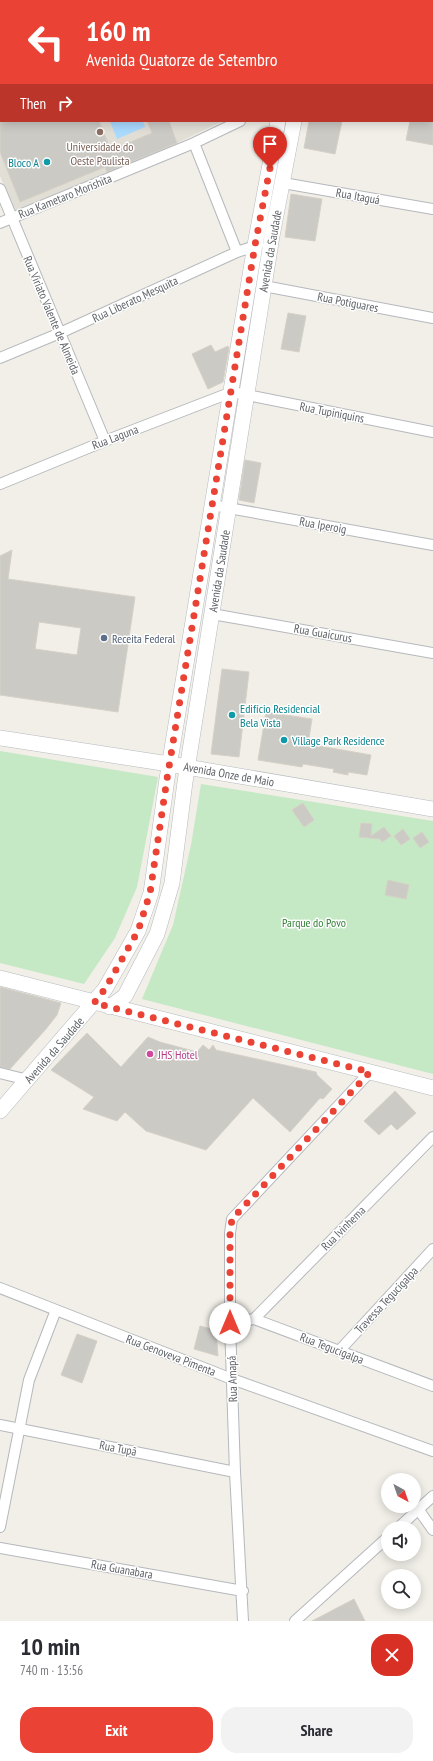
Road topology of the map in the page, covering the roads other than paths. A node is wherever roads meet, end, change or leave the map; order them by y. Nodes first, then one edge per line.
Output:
1 (238, 122) edge
2 (278, 122) edge
3 (294, 122) edge
4 (194, 143) junction
5 (283, 183) junction
6 (0, 189) edge
7 (433, 209) edge
8 (12, 218) junction
9 (0, 223) edge
10 (255, 245) junction
11 (270, 245) junction
12 (237, 252) junction
13 (264, 286) junction
14 (433, 318) edge
15 (60, 333) junction
16 (0, 358) edge
17 (232, 392) junction
18 (247, 395) junction
19 (433, 432) edge
20 (105, 441) junction
21 (0, 484) edge
22 (212, 505) junction
23 (229, 509) junction
24 (433, 545) edge
25 (212, 614) junction
26 (433, 653) edge
27 (0, 738) edge
28 (169, 764) junction
29 (188, 767) junction
30 (433, 809) edge
31 (0, 978) edge
32 (94, 1003) junction
33 (110, 1007) junction
34 (370, 1072) junction
35 (0, 1073) edge
36 (28, 1080) junction
37 (433, 1088) edge
38 (0, 1111) edge
39 (433, 1137) edge
40 (433, 1249) edge
41 (0, 1288) edge
42 (56, 1310) junction
43 (254, 1319) junction
44 (230, 1323) junction
45 (339, 1350) junction
46 (232, 1379) junction
47 (433, 1386) edge
48 (0, 1425) edge
49 (20, 1428) junction
50 (433, 1451) edge
51 (235, 1472) junction
52 (433, 1496) edge
53 (421, 1507) edge
54 (415, 1513) edge
55 (420, 1513) edge
56 (406, 1521) edge
57 (0, 1527) edge
58 (433, 1530) edge
59 (381, 1544) edge
60 (0, 1548) edge
61 (243, 1591) junction
62 (306, 1617) edge
63 (244, 1621) edge
64 (295, 1621) edge

1 - 4 street, Rua Kametaro Morishita
2 - 10 street, Avenida da Saudade
3 - 5 street, Avenida da Saudade
4 - 8 street, Rua Kametaro Morishita
4 - 12 street
5 - 7 street, Rua Itaguá
5 - 11 street, Avenida da Saudade
6 - 8 street, Rua Viriato Valente de Almeida
8 - 9 street, Rua Kametaro Morishita
8 - 15 street, Rua Viriato Valente de Almeida
10 - 11 street, Rua Liberato Mesquita
10 - 12 street, Rua Liberato Mesquita
10 - 17 street, Avenida da Saudade
11 - 13 street, Avenida da Saudade
12 - 15 street, Rua Liberato Mesquita
13 - 14 street, Rua Potiguares
13 - 18 street, Avenida da Saudade
15 - 16 street, Rua Liberato Mesquita
15 - 20 street, Rua Viriato Valente de Almeida
17 - 18 street, Rua Tupiniquins
17 - 20 street, Rua Laguna
17 - 22 street, Avenida da Saudade
18 - 19 street, Rua Tupiniquins
18 - 23 street, Avenida da Saudade
20 - 21 street, Rua Laguna
22 - 23 street, Rua Iperoig
22 - 28 street, Avenida da Saudade
23 - 24 street, Rua Iperoig
23 - 25 street, Avenida da Saudade
25 - 26 street, Rua Guaicurus
25 - 29 street, Avenida da Saudade
27 - 28 street, Avenida Onze de Maio
28 - 29 street, Avenida Onze de Maio
28 - 32 street, Avenida da Saudade
29 - 30 street, Avenida Onze de Maio
29 - 33 street, Avenida da Saudade
31 - 32 street
32 - 33 street
32 - 36 street, Avenida da Saudade
33 - 34 street
34 - 37 street
34 - 44 street, Rua Amapá
35 - 36 street
36 - 38 street, Avenida da Saudade
39 - 43 street, Rua Ivinhema
40 - 45 street, Travessa Tegucigalpa
41 - 42 street, Rua Genoveva Pimenta
42 - 46 street, Rua Genoveva Pimenta
42 - 49 street
43 - 44 street, Rua Tegucigalpa
43 - 45 street, Rua Tegucigalpa
44 - 46 street, Rua Amapá
45 - 47 street, Rua Tegucigalpa
46 - 50 street, Rua Genoveva Pimenta
46 - 51 street, Rua Amapá
48 - 49 street, Rua Tupã
49 - 51 street, Rua Tupã
49 - 57 street
51 - 61 street, Rua Amapá
52 - 53 street
54 - 56 street
55 - 58 street
59 - 62 street
60 - 61 street, Rua Guanabara
61 - 63 street, Rua Amapá
62 - 64 street

